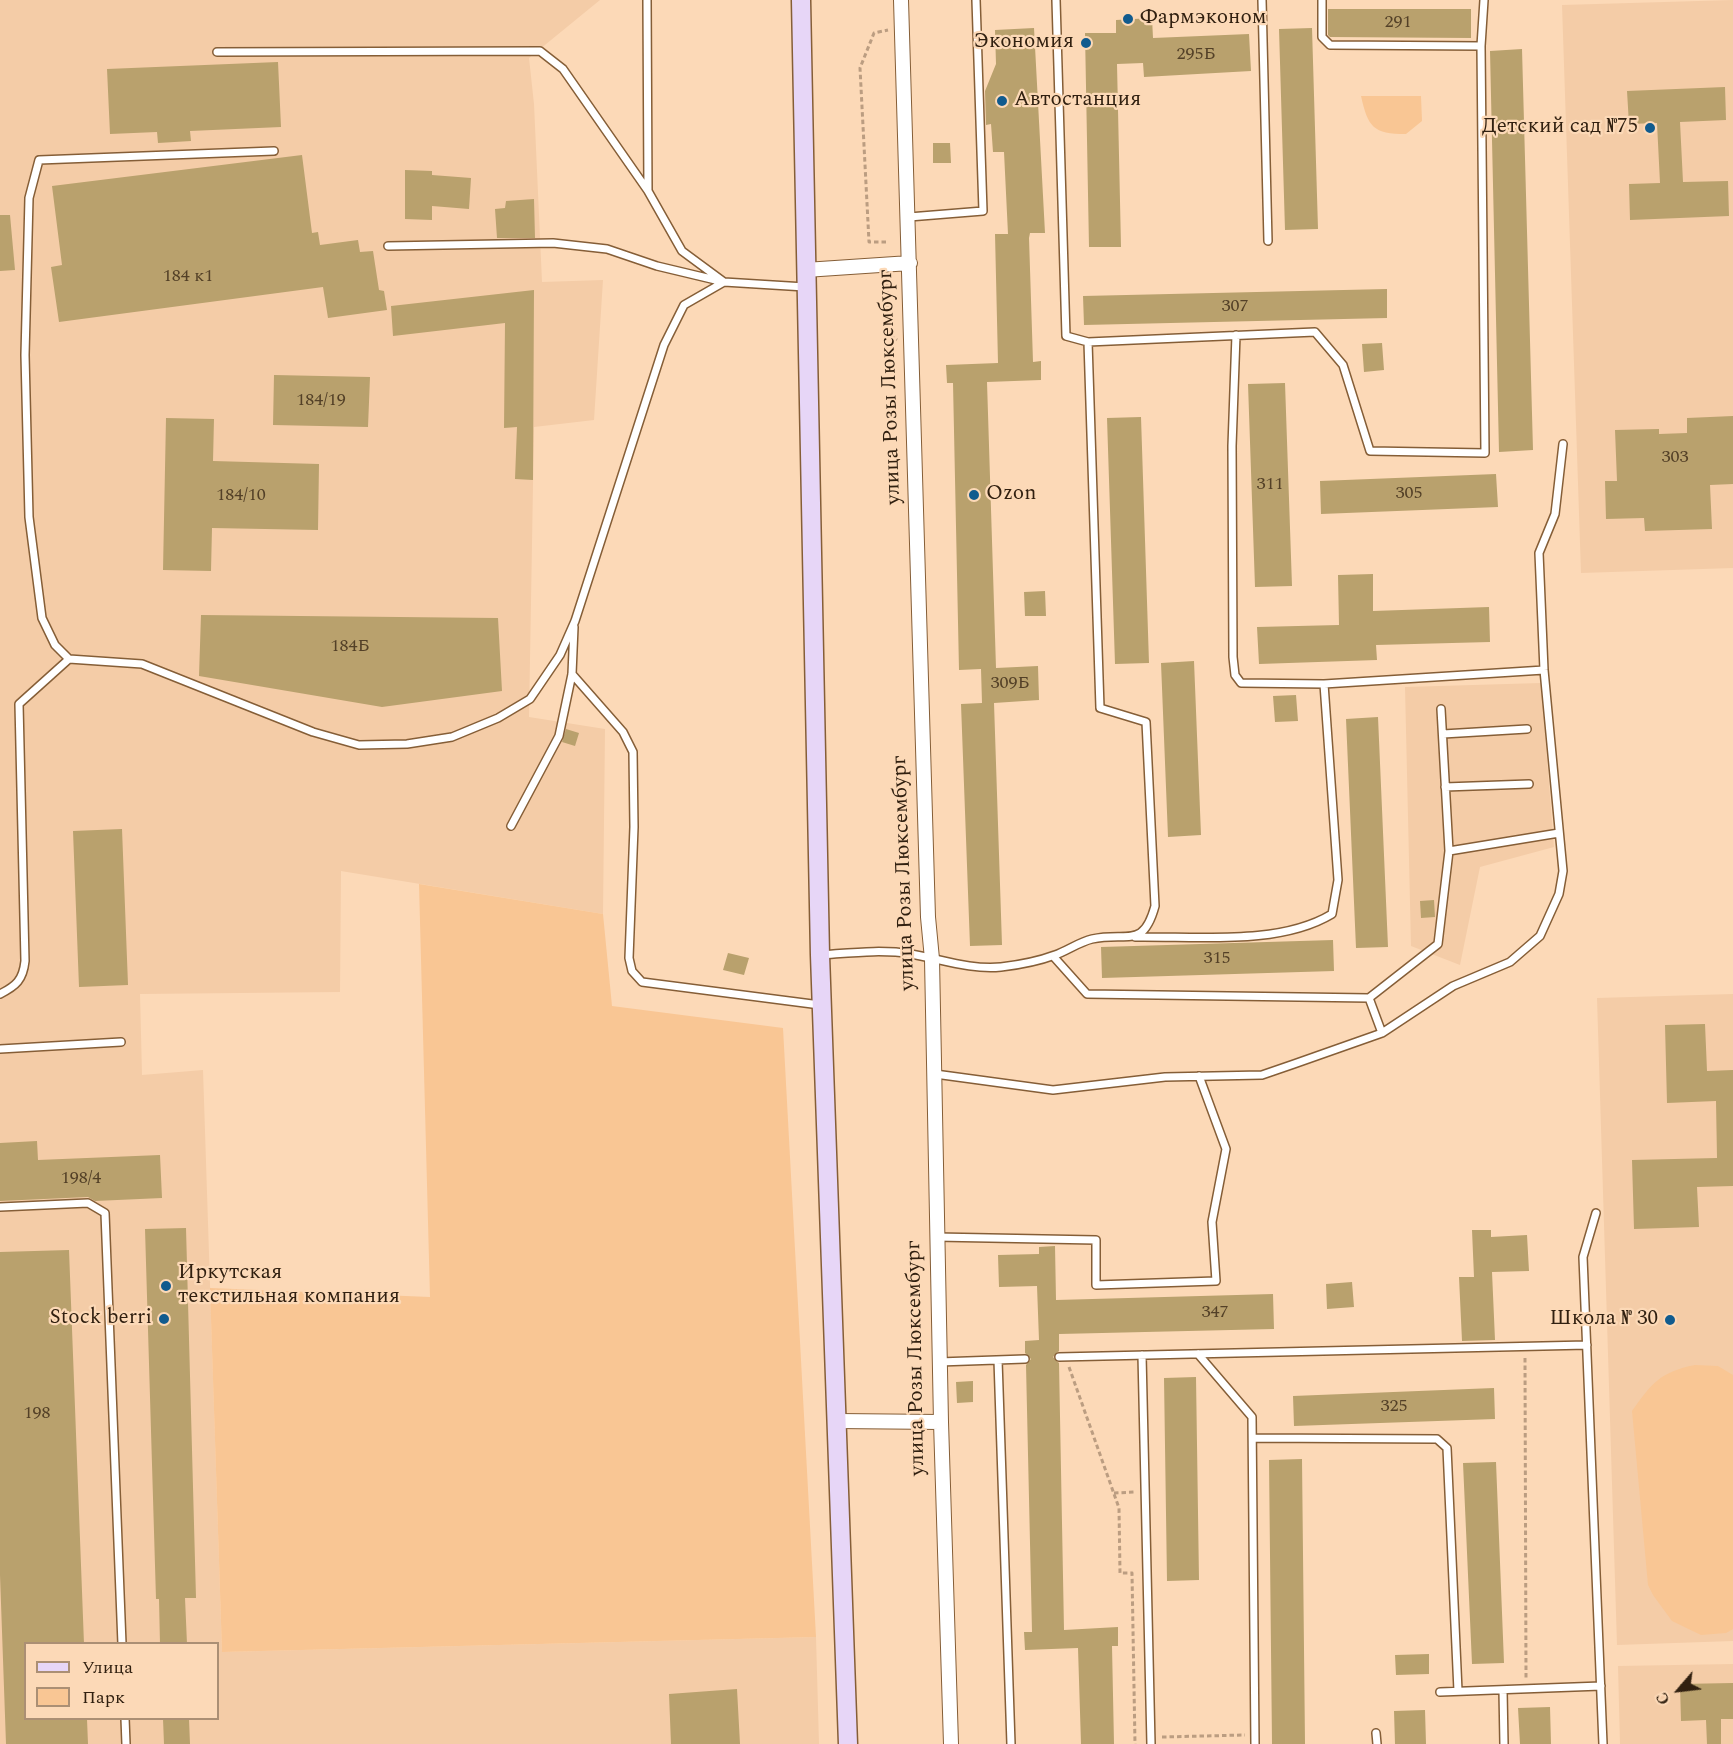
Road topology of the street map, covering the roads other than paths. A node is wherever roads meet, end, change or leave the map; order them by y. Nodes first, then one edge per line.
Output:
1 (647, 0) edge
2 (801, 0) edge
3 (901, 0) edge
4 (976, 0) edge
5 (1056, 0) edge
6 (1262, 0) edge
7 (1322, 0) edge
8 (1484, 0) edge
9 (1481, 46) junction
10 (217, 52) dead end
11 (274, 151) dead end
12 (648, 191) junction
13 (909, 217) junction
14 (1268, 242) dead end
15 (387, 246) dead end
16 (910, 262) junction
17 (805, 279) junction
18 (724, 282) junction
19 (1236, 335) junction
20 (1089, 342) junction
21 (1563, 444) dead end
22 (575, 621) junction
23 (69, 659) junction
24 (1544, 670) junction
25 (572, 674) junction
26 (1324, 684) junction
27 (1442, 709) dead end
28 (1527, 729) dead end
29 (1443, 734) junction
30 (1529, 784) dead end
31 (1445, 787) junction
32 (510, 826) dead end
33 (1559, 833) junction
34 (1449, 851) junction
35 (1134, 937) junction
36 (820, 955) junction
37 (1053, 956) junction
38 (932, 959) junction
39 (0, 994) edge
40 (1369, 998) junction
41 (823, 1005) junction
42 (1382, 1033) junction
43 (121, 1042) dead end
44 (0, 1049) edge
45 (934, 1074) junction
46 (1199, 1076) junction
47 (0, 1207) edge
48 (1596, 1214) dead end
49 (936, 1237) junction
50 (1587, 1345) junction
51 (1198, 1354) junction
52 (1142, 1355) junction
53 (1062, 1357) road end
54 (1026, 1359) dead end
55 (998, 1360) junction
56 (939, 1362) junction
57 (837, 1421) junction
58 (940, 1422) junction
59 (1254, 1438) junction
60 (122, 1642) edge
61 (1601, 1686) junction
62 (1503, 1690) junction
63 (1458, 1691) junction
64 (1440, 1692) dead end
65 (124, 1720) edge
66 (1376, 1733) dead end
67 (1151, 1741) edge
68 (126, 1744) edge
69 (848, 1744) edge
70 (951, 1744) edge
71 (1011, 1744) edge
72 (1255, 1744) edge
73 (1377, 1744) edge
74 (1504, 1744) edge
75 (1603, 1744) edge

1 - 12 lane
2 - 17 main road
3 - 13 street, улица Розы Люксембург
4 - 13 lane
5 - 20 lane
6 - 14 lane
7 - 9 lane
8 - 9 lane
9 - 19 lane
10 - 12 lane
11 - 23 lane
12 - 18 lane
13 - 16 street, улица Розы Люксембург
15 - 18 lane
16 - 17 street
16 - 38 street, улица Розы Люксембург
17 - 18 lane
17 - 36 main road
18 - 22 lane
19 - 20 lane
19 - 26 lane
20 - 35 lane
21 - 24 lane
22 - 23 lane
22 - 25 lane
23 - 39 lane
24 - 26 lane
24 - 33 lane
25 - 32 lane
25 - 41 lane
26 - 35 lane
27 - 29 lane
28 - 29 lane
29 - 31 lane
30 - 31 lane
31 - 34 lane
33 - 34 lane
33 - 42 lane
34 - 40 lane
35 - 37 lane
36 - 38 lane
36 - 41 main road
37 - 38 lane
37 - 40 lane
38 - 45 street, улица Розы Люксембург
40 - 42 lane
41 - 57 main road
42 - 46 lane
43 - 44 lane
45 - 46 lane
45 - 49 street, улица Розы Люксембург
46 - 49 lane
47 - 60 lane
48 - 50 lane
49 - 56 street, улица Розы Люксембург
50 - 51 lane
50 - 61 lane
51 - 52 lane
51 - 59 lane
52 - 53 lane
52 - 67 lane
54 - 55 lane
55 - 56 lane
55 - 71 lane
56 - 58 street, улица Розы Люксембург
57 - 58 street
57 - 69 main road
58 - 70 street, улица Розы Люксембург
59 - 63 lane
59 - 72 lane
61 - 62 lane
61 - 75 lane
62 - 63 lane
62 - 74 lane
63 - 64 lane
65 - 68 lane
66 - 73 lane

